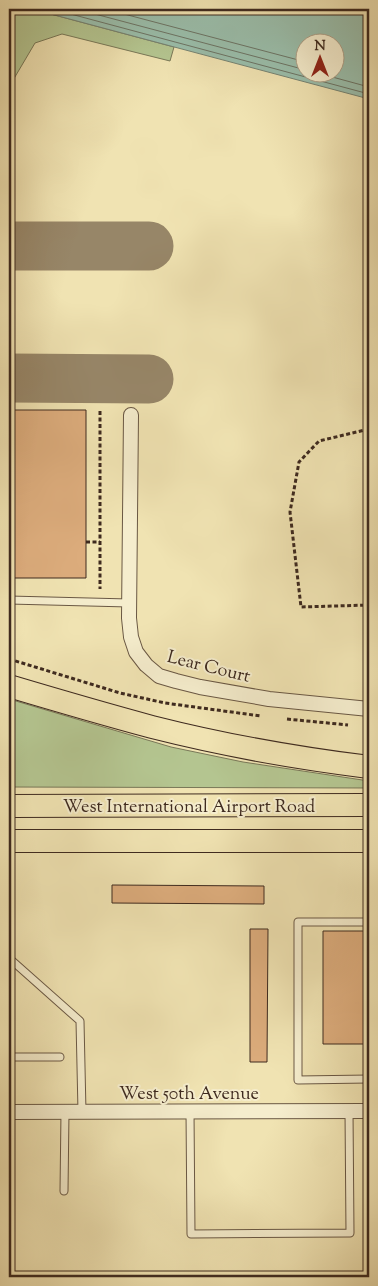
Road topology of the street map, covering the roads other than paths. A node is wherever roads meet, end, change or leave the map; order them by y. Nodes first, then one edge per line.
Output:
1 (131, 415) dead end
2 (9, 600) edge
3 (129, 603) junction
4 (9, 686) edge
5 (369, 709) edge
6 (369, 767) edge
7 (369, 805) edge
8 (9, 806) edge
9 (9, 841) edge
10 (369, 841) edge
11 (369, 922) edge
12 (9, 958) edge
13 (9, 1057) edge
14 (60, 1057) dead end
15 (369, 1079) edge
16 (349, 1111) junction
17 (369, 1111) edge
18 (9, 1112) edge
19 (65, 1112) junction
20 (82, 1112) junction
21 (190, 1112) junction
22 (64, 1191) dead end

1 - 3 street, Lear Court
2 - 3 lane
3 - 5 street, Lear Court
4 - 6 main road
7 - 8 main road, West International Airport Road
9 - 10 main road, West International Airport Road
11 - 15 lane
12 - 20 lane
13 - 14 lane
16 - 17 street, West 50th Avenue
16 - 21 street, West 50th Avenue
16 - 21 lane
18 - 19 street, West 50th Avenue
19 - 20 street, West 50th Avenue
19 - 22 lane
20 - 21 street, West 50th Avenue

